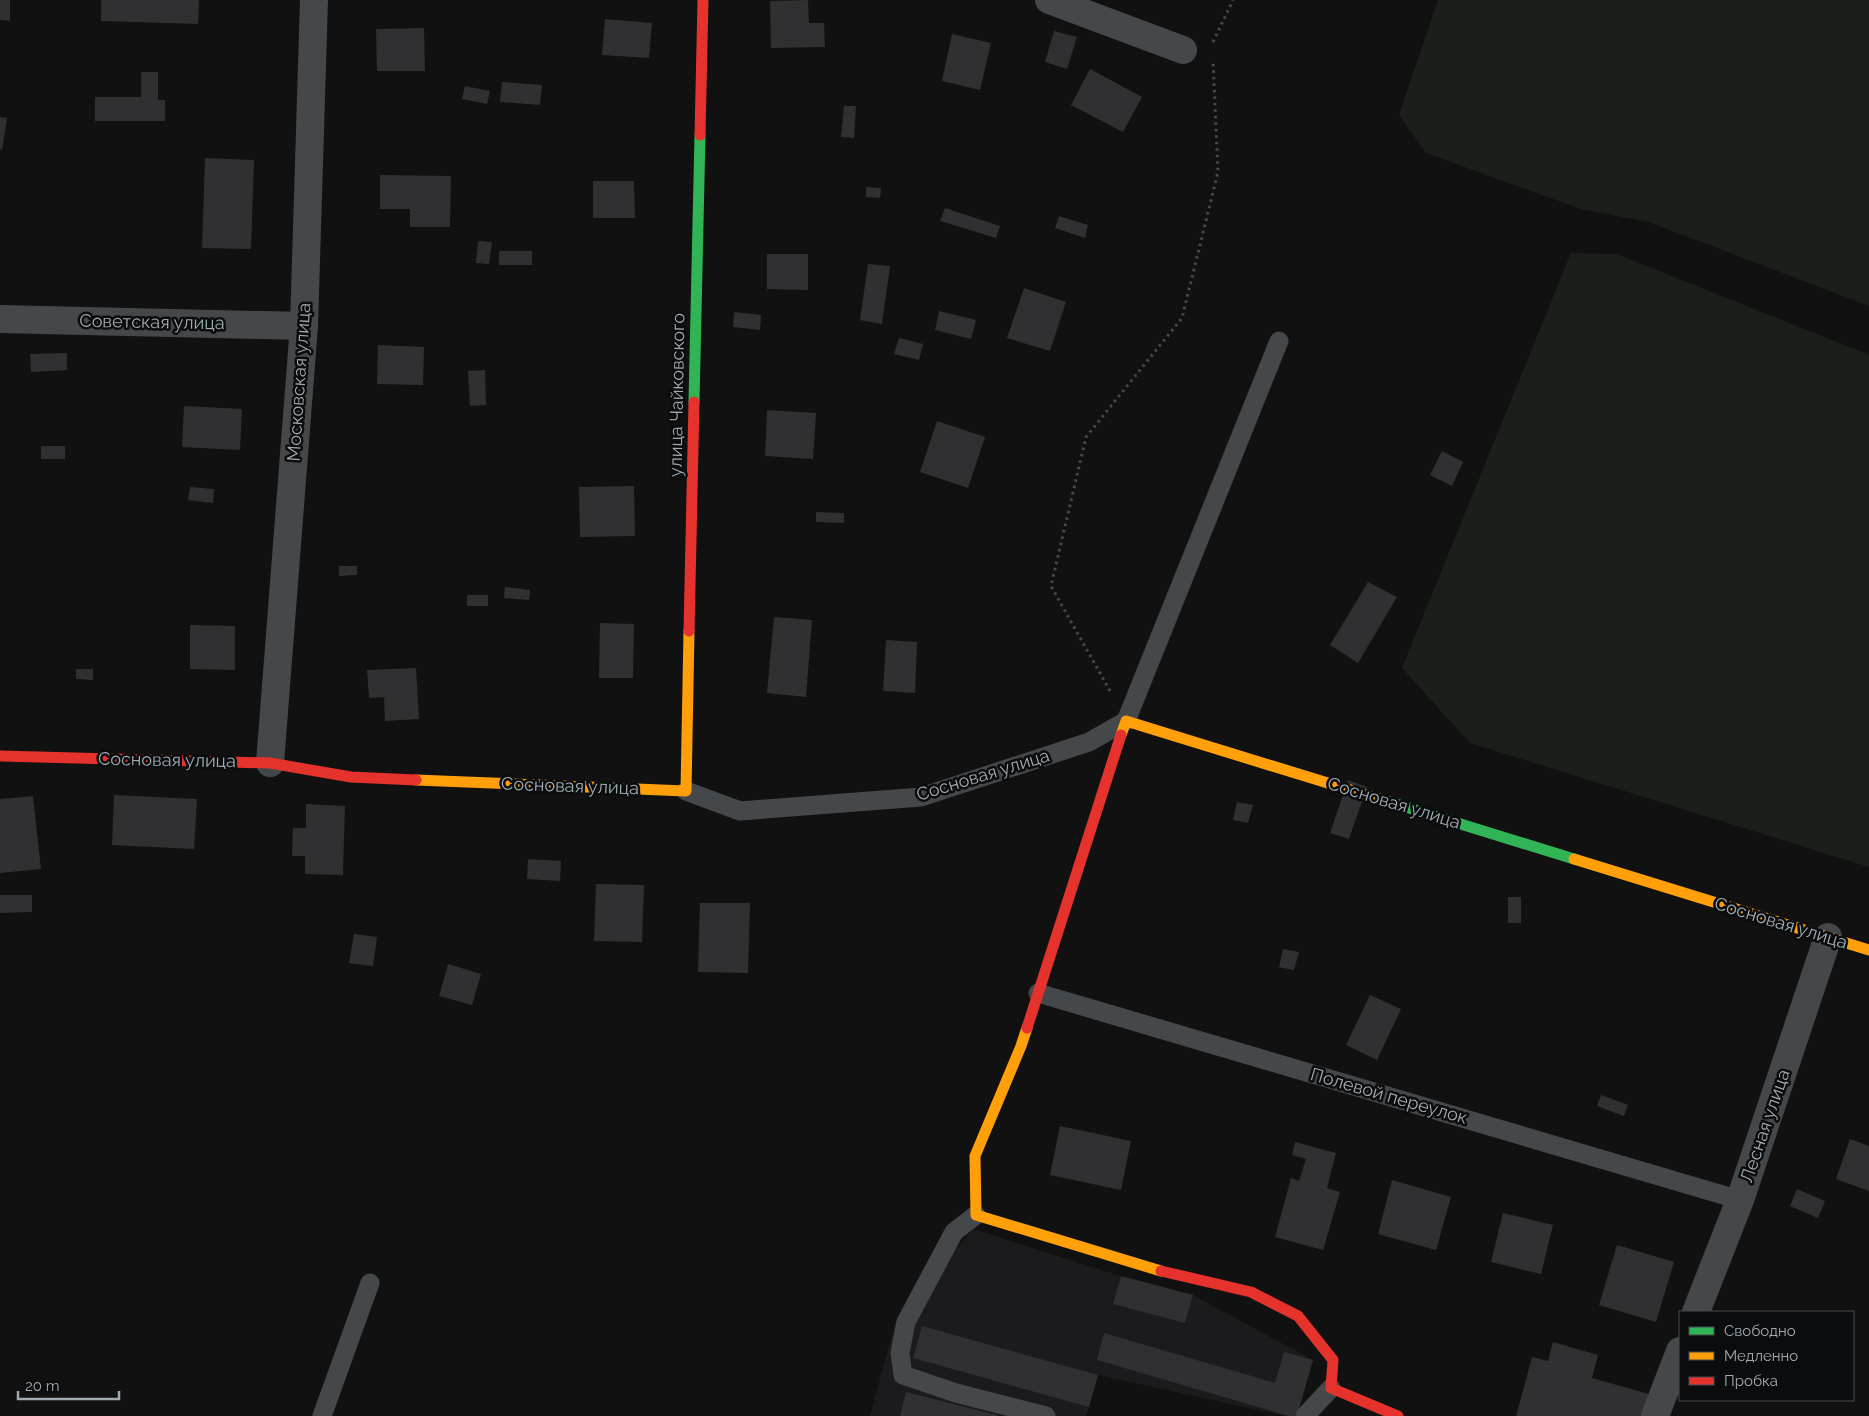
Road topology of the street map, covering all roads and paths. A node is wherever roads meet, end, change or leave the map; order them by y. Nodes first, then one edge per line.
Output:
1 (314, 0) edge
2 (703, 0) edge
3 (1049, 0) edge
4 (1233, 0) edge
5 (1213, 42) junction
6 (1183, 50) joint
7 (0, 318) edge
8 (304, 326) junction
9 (1279, 341) dead end
10 (1126, 721) junction
11 (0, 756) edge
12 (270, 763) junction
13 (686, 790) junction
14 (1828, 937) junction
15 (1869, 950) edge
16 (1038, 993) junction
17 (1740, 1200) junction
18 (976, 1215) junction
19 (370, 1283) dead end
20 (1696, 1311) edge
21 (1679, 1354) edge
22 (1331, 1388) junction
23 (322, 1416) edge
24 (1046, 1416) edge
25 (1305, 1416) edge
26 (1398, 1416) edge
27 (1655, 1416) edge

1 - 8 street, Московская улица
2 - 13 street, улица Чайковского
3 - 6 street
4 - 5 path
5 - 6 path
5 - 10 path
7 - 8 street, Советская улица
8 - 12 street, Московская улица
9 - 10 lane
10 - 13 lane, Сосновая улица
10 - 14 street, Сосновая улица
10 - 16 street
11 - 12 street, Сосновая улица
12 - 13 street, Сосновая улица
14 - 15 street, Сосновая улица
14 - 17 street, Лесная улица
16 - 17 lane, Полевой переулок
16 - 18 street
17 - 20 street, Лесная улица
18 - 22 street
18 - 24 lane
19 - 23 lane
21 - 27 street
22 - 25 lane
22 - 26 street

